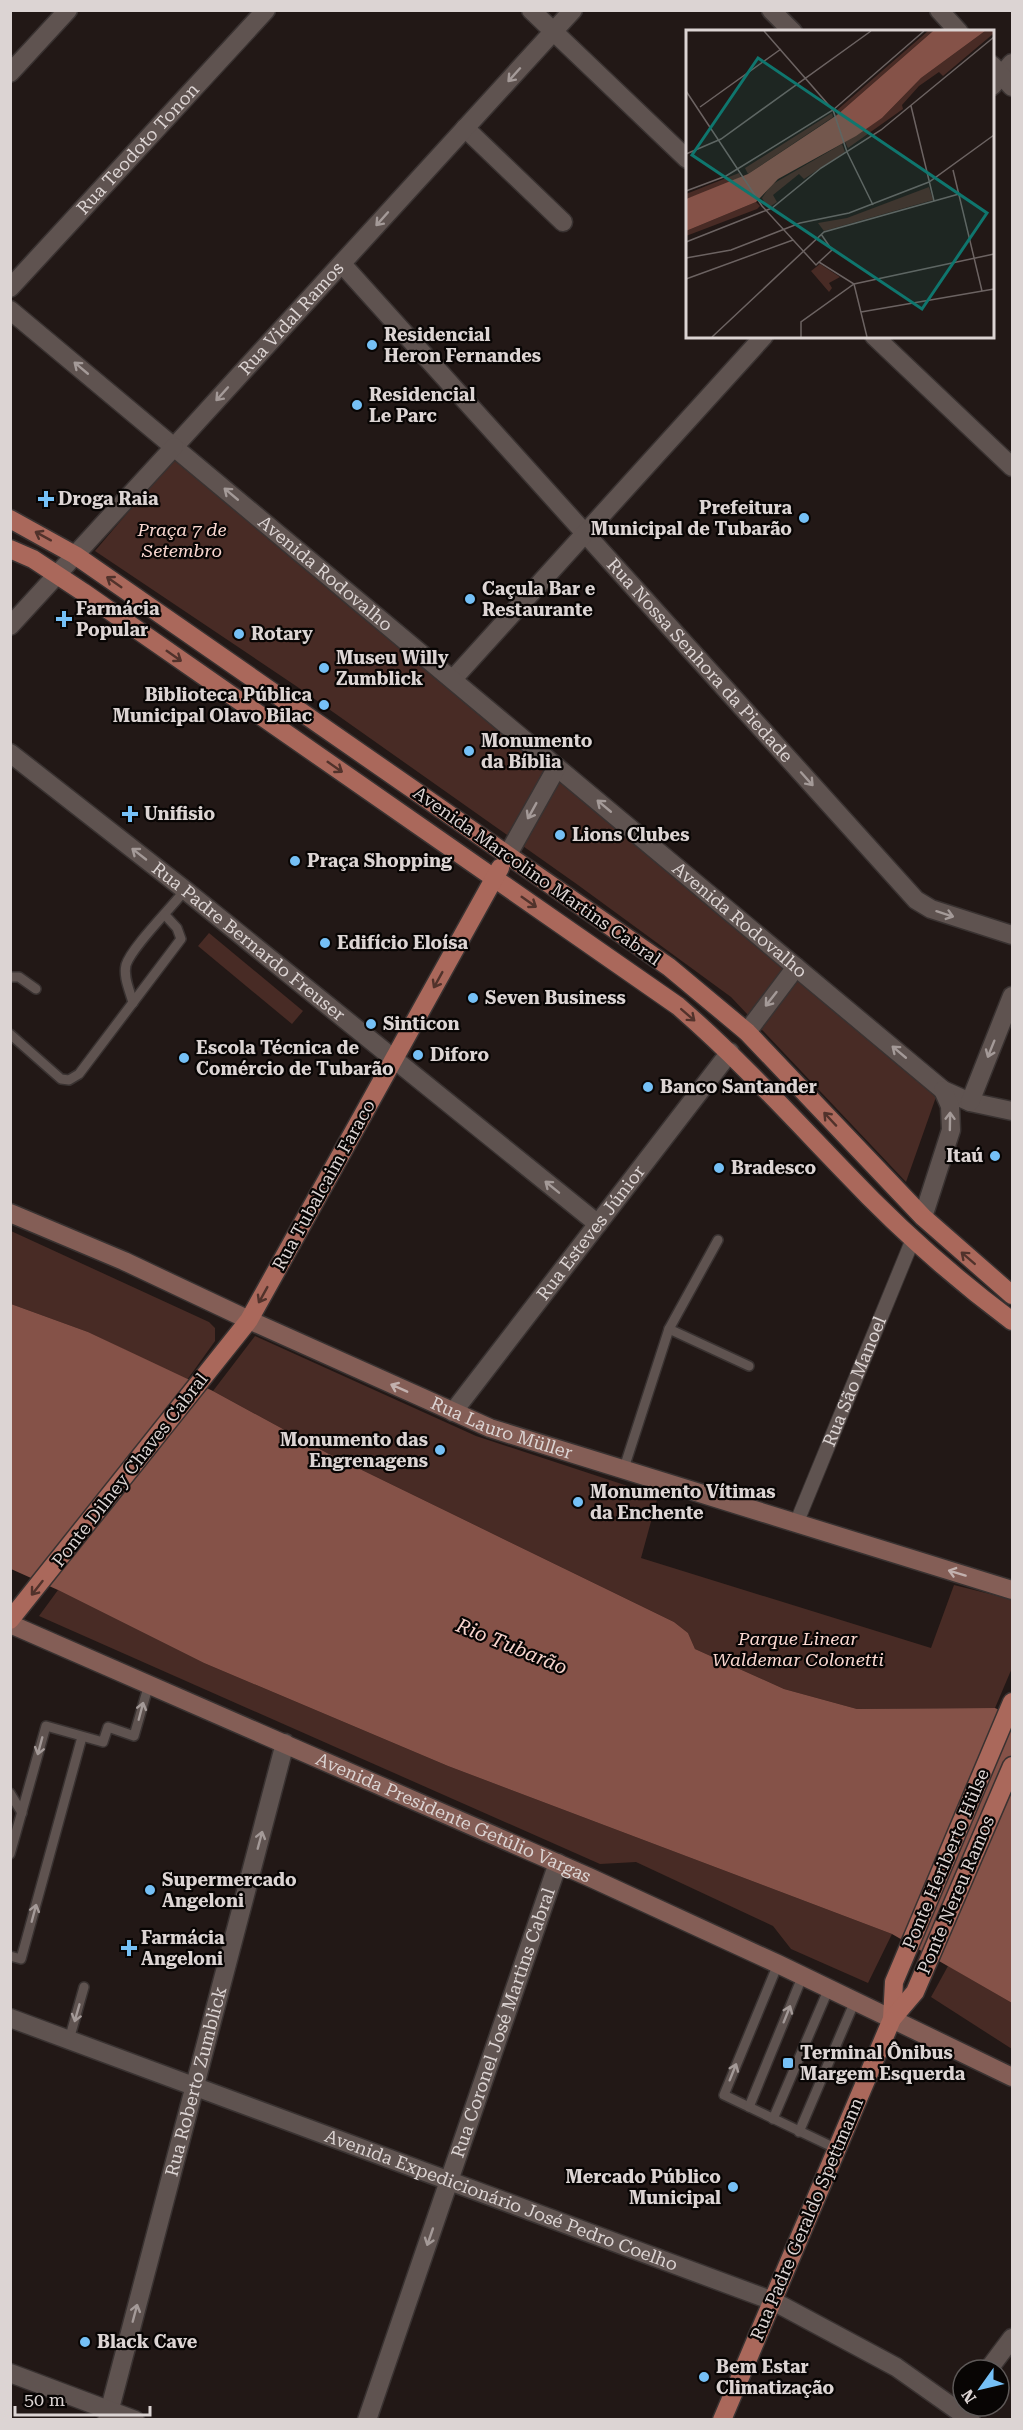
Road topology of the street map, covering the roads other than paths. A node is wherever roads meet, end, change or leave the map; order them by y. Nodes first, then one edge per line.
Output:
1 (68, 10) edge
2 (266, 10) edge
3 (531, 10) edge
4 (573, 10) edge
5 (771, 10) edge
6 (939, 10) edge
7 (791, 30) edge
8 (957, 30) edge
9 (553, 32) junction
10 (10, 72) edge
11 (465, 128) junction
12 (686, 158) edge
13 (563, 222) dead end
14 (342, 264) junction
15 (10, 288) edge
16 (10, 309) edge
17 (762, 338) edge
18 (876, 338) edge
19 (174, 447) junction
20 (1012, 467) edge
21 (10, 519) edge
22 (585, 534) junction
23 (10, 549) edge
24 (75, 555) junction
25 (57, 575) junction
26 (10, 626) edge
27 (453, 679) junction
28 (10, 753) edge
29 (556, 767) junction
30 (507, 856) junction
31 (495, 878) junction
32 (185, 890) junction
33 (165, 915) junction
34 (1012, 935) edge
35 (796, 967) junction
36 (10, 977) edge
37 (36, 989) dead end
38 (1012, 996) edge
39 (133, 1003) junction
40 (747, 1032) junction
41 (10, 1034) edge
42 (730, 1053) junction
43 (394, 1060) junction
44 (944, 1090) junction
45 (970, 1102) junction
46 (1012, 1111) edge
47 (10, 1213) edge
48 (922, 1217) junction
49 (598, 1224) junction
50 (913, 1239) junction
51 (718, 1240) dead end
52 (1012, 1295) edge
53 (249, 1320) junction
54 (1012, 1321) edge
55 (669, 1329) junction
56 (749, 1366) dead end
57 (453, 1412) junction
58 (624, 1468) junction
59 (796, 1524) junction
60 (1012, 1590) edge
61 (14, 1618) edge
62 (149, 1684) junction
63 (1012, 1702) edge
64 (82, 1737) junction
65 (285, 1743) junction
66 (1012, 1766) edge
67 (10, 1793) edge
68 (22, 1813) junction
69 (10, 1854) edge
70 (558, 1863) junction
71 (10, 1956) edge
72 (778, 1964) junction
73 (803, 1975) junction
74 (84, 1986) dead end
75 (829, 1988) junction
76 (855, 2001) junction
77 (10, 2018) edge
78 (892, 2019) junction
79 (69, 2040) junction
80 (1012, 2077) edge
81 (195, 2086) junction
82 (749, 2107) junction
83 (773, 2119) junction
84 (799, 2132) junction
85 (837, 2149) junction
86 (449, 2181) junction
87 (773, 2301) junction
88 (1012, 2338) edge
89 (997, 2358) edge
90 (10, 2373) edge
91 (951, 2402) edge
92 (108, 2415) edge
93 (135, 2420) edge
94 (367, 2420) edge
95 (722, 2420) edge

1 - 10 street
2 - 15 street, Rua Teodoto Tonon
3 - 9 street
4 - 9 street, Rua Vidal Ramos
5 - 7 street
6 - 8 street
9 -> 11 street, Rua Vidal Ramos
9 - 12 street
11 - 13 street
11 -> 14 street, Rua Vidal Ramos
14 -> 19 street, Rua Vidal Ramos
14 - 22 street, Rua Nossa Senhora da Piedade
19 -> 16 street, Avenida Rodovalho
17 - 22 street
18 - 20 street
19 - 24 street, Rua Vidal Ramos
27 -> 19 street, Avenida Rodovalho
24 -> 21 main road, Avenida Marcolino Martins Cabral
22 - 27 street
22 -> 34 street, Rua Nossa Senhora da Piedade
23 - 25 main road, Avenida Marcolino Martins Cabral
24 - 25 street, Rua Vidal Ramos
30 -> 24 main road, Avenida Marcolino Martins Cabral
25 - 26 street, Rua Vidal Ramos
25 -> 31 main road, Avenida Marcolino Martins Cabral
27 - 29 street, Avenida Rodovalho
32 -> 28 street, Rua Padre Bernardo Freuser
29 -> 30 street, Rua Tubalcaim Faraco
35 -> 29 street, Avenida Rodovalho
30 - 31 main road, Rua Tubalcaim Faraco
30 - 40 main road, Avenida Marcolino Martins Cabral
31 -> 42 main road, Avenida Marcolino Martins Cabral
31 -> 43 main road, Rua Tubalcaim Faraco
32 - 33 lane
32 - 43 street, Rua Padre Bernardo Freuser
33 - 39 lane
33 - 39 lane
35 -> 40 street
44 -> 35 street, Avenida Rodovalho
36 - 37 lane
38 -> 45 street
39 - 41 lane
48 -> 40 main road, Avenida Marcolino Martins Cabral
42 - 49 street, Rua Esteves Júnior
42 - 50 main road, Avenida Marcolino Martins Cabral
49 -> 43 street, Rua Padre Bernardo Freuser
43 -> 53 main road, Rua Tubalcaim Faraco
44 - 45 street, Avenida Rodovalho
48 -> 44 street
45 - 46 street, Avenida Rodovalho
47 - 53 main road, Rua Lauro Müller
52 -> 48 main road, Avenida Marcolino Martins Cabral
49 - 57 street, Rua Esteves Júnior
50 - 54 main road, Avenida Marcolino Martins Cabral
50 - 59 street, Rua São Manoel
51 - 55 lane
57 -> 53 main road, Rua Lauro Müller
53 -> 61 main road, Ponte Dilney Chaves Cabral
55 - 56 lane
55 - 58 lane
57 - 58 main road, Rua Lauro Müller
58 - 59 main road, Rua Lauro Müller
60 -> 59 main road, Rua Lauro Müller
61 - 62 main road, Avenida Presidente Getúlio Vargas
64 -> 62 lane
62 - 65 main road, Avenida Presidente Getúlio Vargas
63 - 78 main road, Ponte Heriberto Hülse
64 -> 68 lane
71 -> 64 lane
65 - 70 main road, Avenida Presidente Getúlio Vargas
81 -> 65 street, Rua Roberto Zumblick
66 - 78 main road, Ponte Nereu Ramos
67 - 68 lane
68 - 69 lane
70 - 72 main road, Avenida Presidente Getúlio Vargas
70 - 86 street, Rua Coronel José Martins Cabral
72 - 73 main road, Avenida Presidente Getúlio Vargas
82 -> 72 lane
73 - 75 main road, Avenida Presidente Getúlio Vargas
82 -> 73 lane
74 -> 79 lane
75 - 76 main road, Avenida Presidente Getúlio Vargas
75 - 83 lane
76 - 78 main road, Avenida Presidente Getúlio Vargas
76 - 84 lane
77 - 79 street, Avenida Expedicionário José Pedro Coelho
78 - 80 main road, Avenida Presidente Getúlio Vargas
78 - 85 main road, Rua Padre Geraldo Spettmann
79 - 81 street, Avenida Expedicionário José Pedro Coelho
81 - 86 street, Avenida Expedicionário José Pedro Coelho
92 -> 81 street, Rua Roberto Zumblick
82 - 83 lane
83 - 84 lane
84 - 85 lane
85 - 87 main road, Rua Padre Geraldo Spettmann
86 - 87 street, Avenida Expedicionário José Pedro Coelho
86 -> 94 street, Rua Coronel José Martins Cabral
87 - 91 street, Avenida Expedicionário José Pedro Coelho
87 - 95 main road, Rua Padre Geraldo Spettmann
88 - 89 street
90 - 92 street
92 - 93 street

